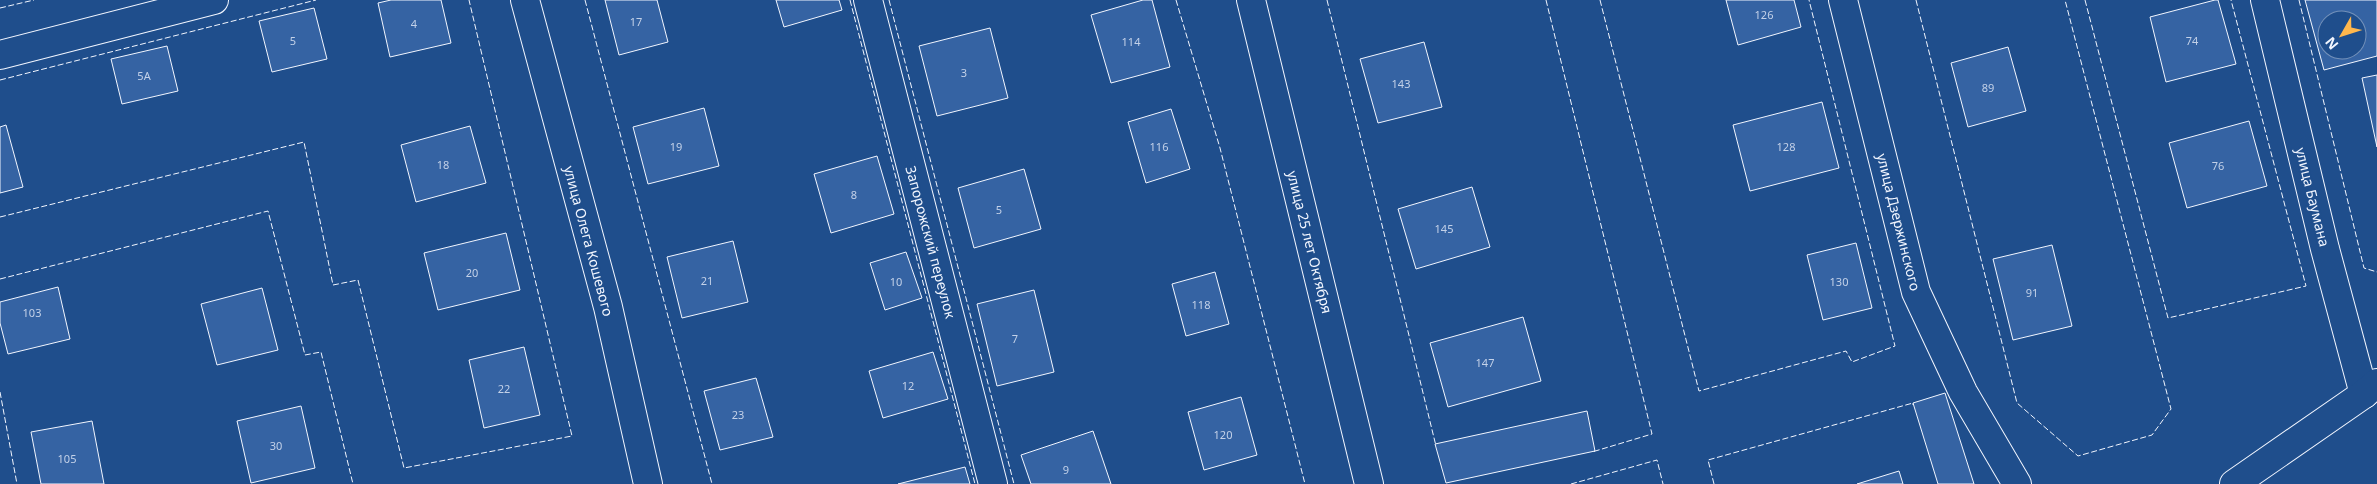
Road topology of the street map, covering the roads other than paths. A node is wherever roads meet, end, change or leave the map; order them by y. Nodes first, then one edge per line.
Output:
1 (214, 0) edge
2 (525, 0) edge
3 (868, 0) edge
4 (1251, 0) edge
5 (1843, 0) edge
6 (2265, 0) edge
7 (0, 55) edge
8 (2371, 388) edge
9 (648, 484) edge
10 (993, 484) edge
11 (1369, 484) edge
12 (2017, 484) edge
13 (2234, 484) edge

1 - 7 street
2 - 9 street, улица Олега Кошевого
3 - 10 street, Запорожский переулок
4 - 11 street, улица 25 лет Октября
5 - 12 street, улица Дзержинского
6 - 8 street, улица Баумана
8 - 13 street

